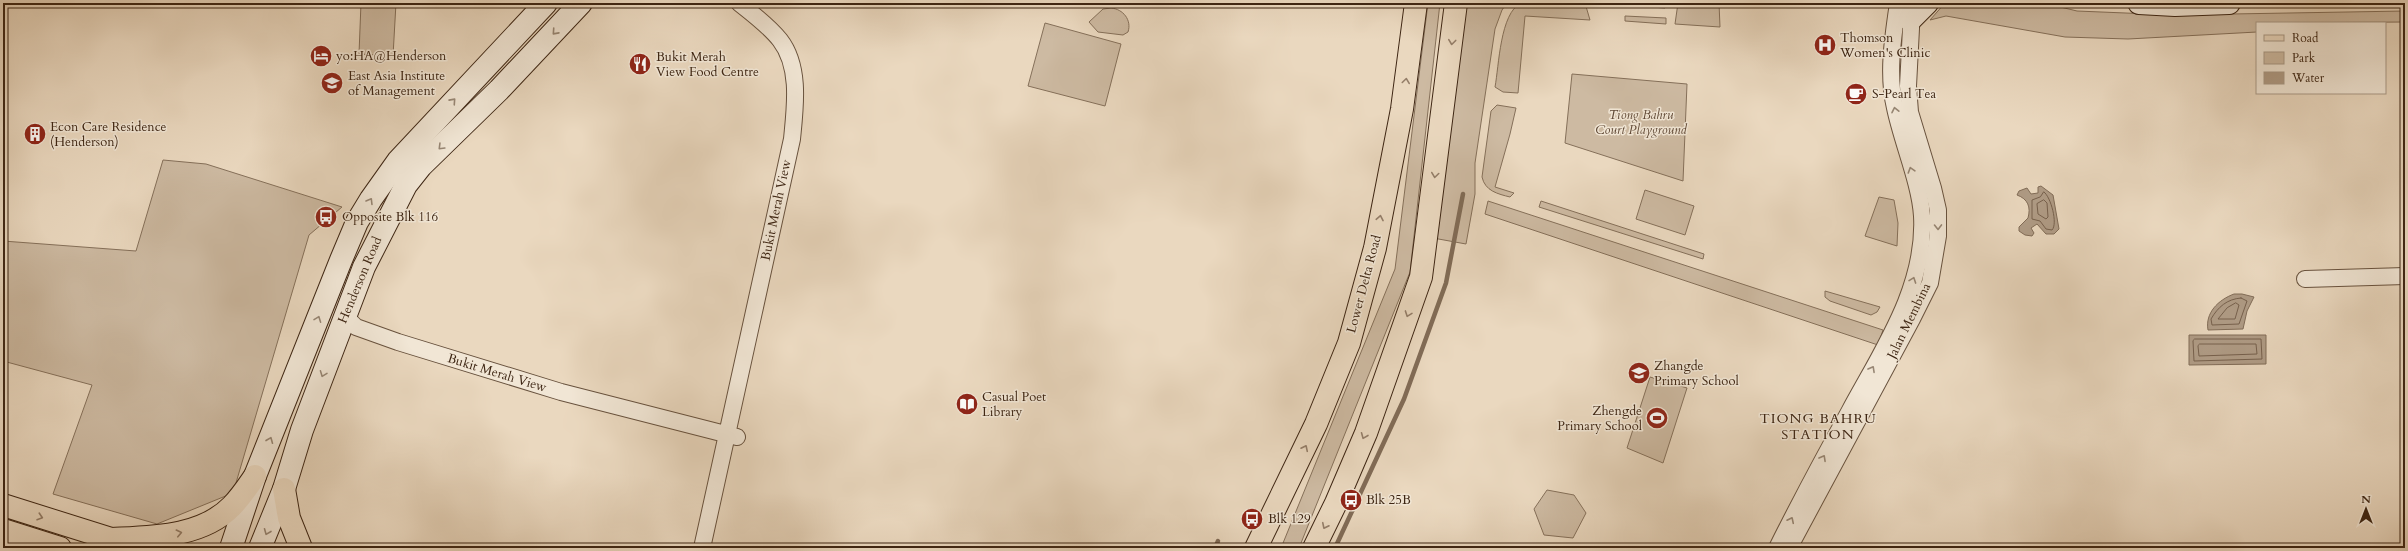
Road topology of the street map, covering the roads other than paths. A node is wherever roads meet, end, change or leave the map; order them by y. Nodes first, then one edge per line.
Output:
1 (546, 3) edge
2 (581, 3) edge
3 (739, 3) edge
4 (751, 3) edge
5 (1416, 3) edge
6 (1456, 3) edge
7 (1898, 3) edge
8 (1927, 3) edge
9 (2139, 3) edge
10 (2229, 3) edge
11 (2186, 4) edge
12 (1912, 12) edge
13 (2405, 276) edge
14 (2305, 279) dead end
15 (347, 311) junction
16 (1906, 316) junction
17 (337, 337) junction
18 (731, 440) junction
19 (255, 476) junction
20 (284, 489) junction
21 (3, 505) edge
22 (3, 530) edge
23 (112, 539) junction
24 (60, 548) edge
25 (140, 548) edge
26 (231, 548) edge
27 (260, 548) edge
28 (301, 548) edge
29 (702, 548) edge
30 (711, 548) edge
31 (1256, 548) edge
32 (1314, 548) edge
33 (1777, 548) edge
34 (1789, 548) edge

19 -> 1 main road, Henderson Road
2 -> 15 main road, Henderson Road
3 - 18 street, Bukit Merah View
4 - 18 street, Bukit Merah View
31 -> 5 main road, Lower Delta Road
6 -> 32 main road
16 -> 7 street, Jalan Membina
8 - 12 main road
9 - 11 main road
10 - 11 main road
12 -> 16 street, Jalan Membina
13 - 14 street
15 - 17 main road, Henderson Road
15 - 18 street, Bukit Merah View
33 -> 16 street, Jalan Membina
16 - 34 street, Jalan Membina
17 - 18 street, Bukit Merah View
17 -> 20 main road, Henderson Road
18 - 29 street, Bukit Merah View
18 - 30 street, Bukit Merah View
23 -> 19 main road
19 - 26 main road, Henderson Road
20 -> 27 main road, Henderson Road
20 - 28 main road
21 -> 23 main road
22 - 24 main road
23 - 25 main road

